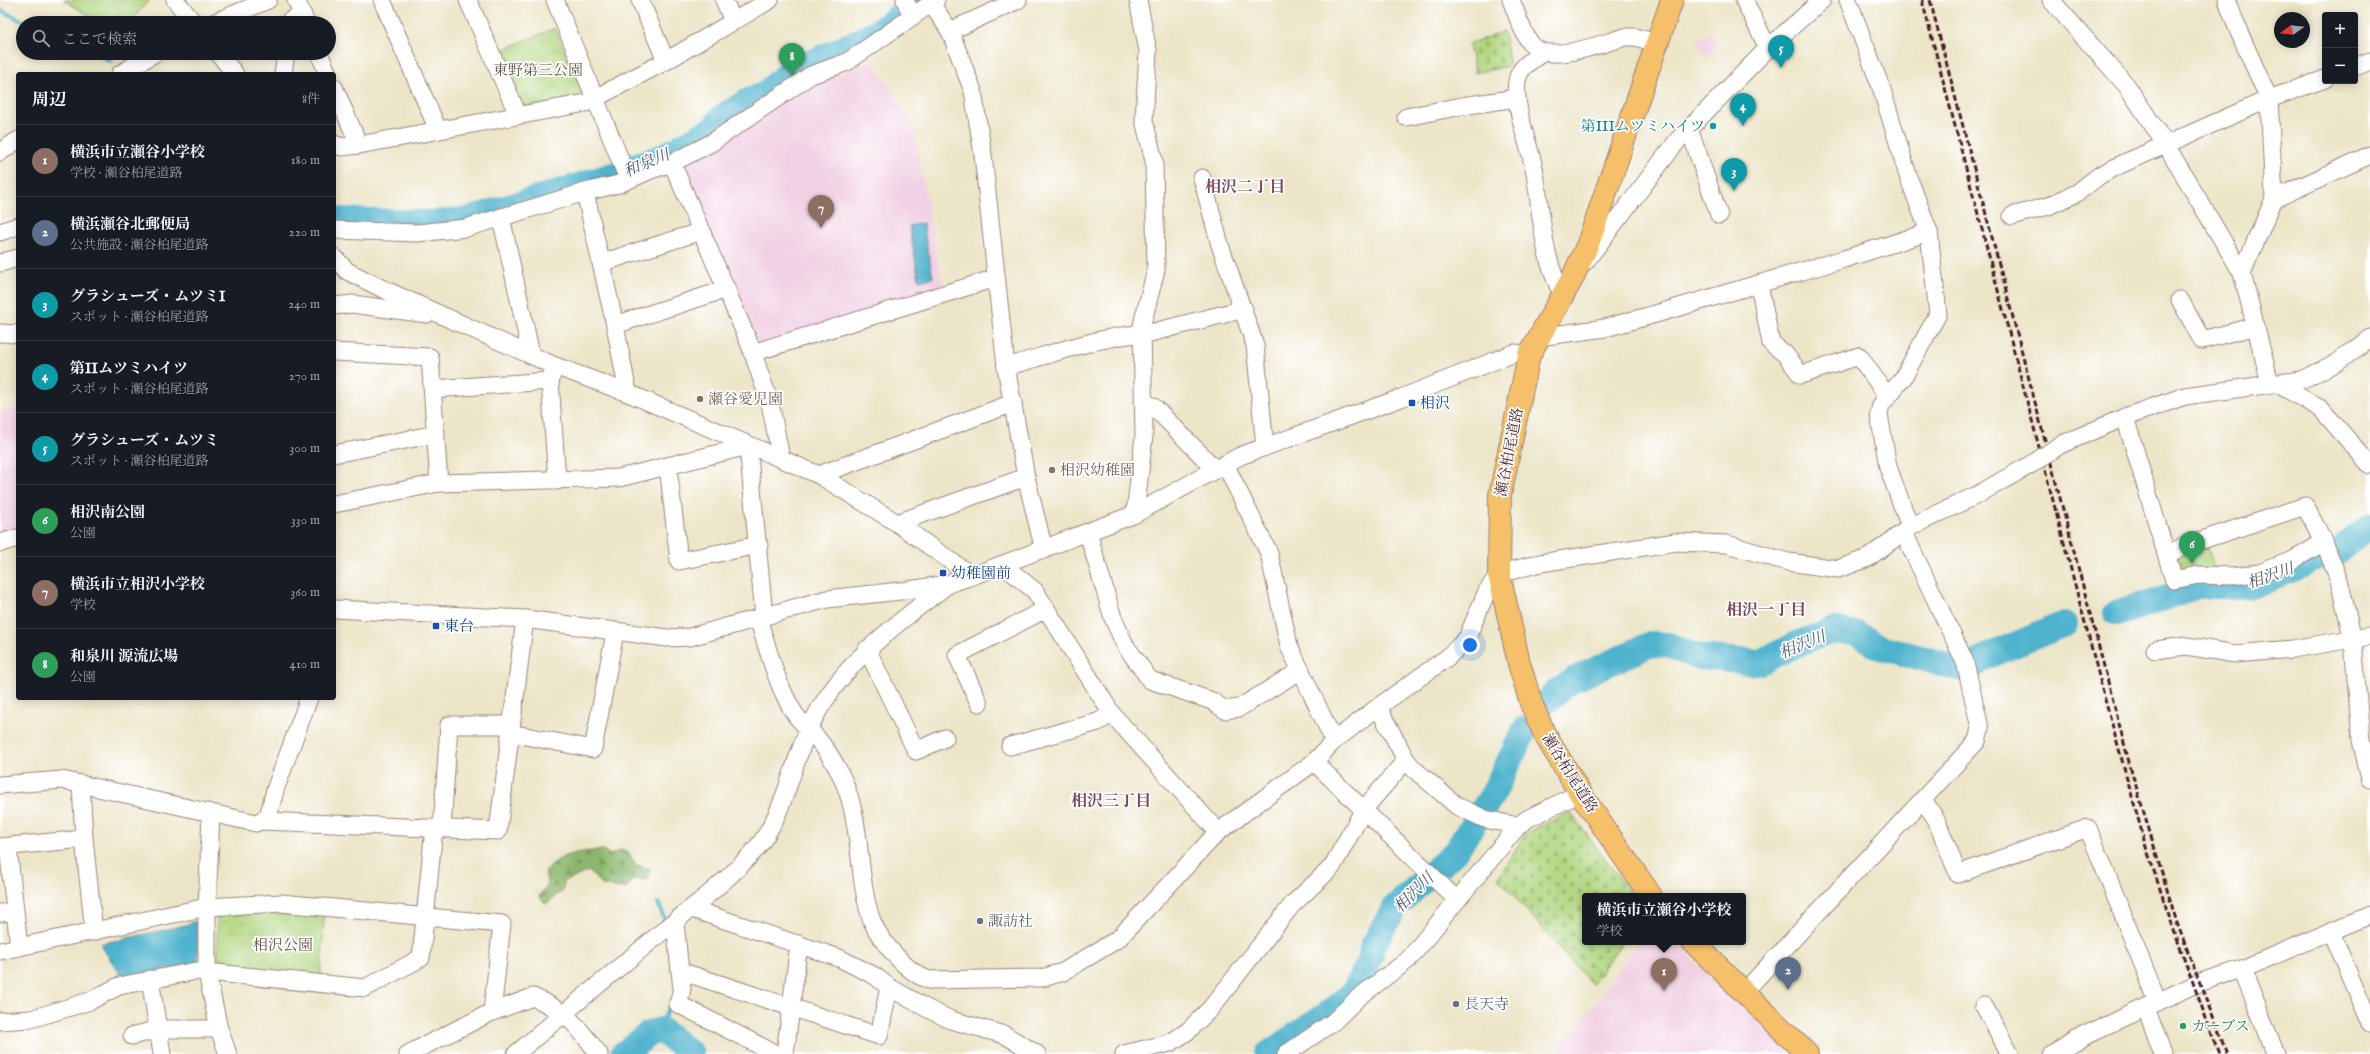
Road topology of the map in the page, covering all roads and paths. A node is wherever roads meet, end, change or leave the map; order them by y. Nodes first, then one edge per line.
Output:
1 (175, 0) edge
2 (268, 0) edge
3 (382, 0) edge
4 (468, 0) edge
5 (555, 0) edge
6 (640, 0) edge
7 (724, 0) edge
8 (770, 0) edge
9 (1018, 0) edge
10 (1138, 0) edge
11 (1511, 0) edge
12 (1672, 0) edge
13 (1744, 0) edge
14 (1822, 0) edge
15 (1848, 0) edge
16 (2051, 0) edge
17 (2227, 0) edge
18 (934, 2) edge
19 (908, 8) edge
20 (188, 16) edge
21 (230, 16) edge
22 (733, 21) junction
23 (950, 31) junction
24 (1658, 43) junction
25 (1768, 48) junction
26 (1542, 52) junction
27 (143, 60) edge
28 (224, 60) edge
29 (285, 60) edge
30 (322, 60) edge
31 (666, 61) junction
32 (2370, 61) edge
33 (2358, 66) edge
34 (123, 72) edge
35 (233, 72) edge
36 (283, 72) edge
37 (327, 72) edge
38 (2322, 80) edge
39 (336, 92) edge
40 (597, 98) junction
41 (1517, 98) junction
42 (2269, 99) junction
43 (518, 115) junction
44 (1406, 117) dead end
45 (1689, 128) junction
46 (438, 130) junction
47 (16, 141) edge
48 (336, 144) edge
49 (359, 145) junction
50 (2166, 145) junction
51 (0, 152) edge
52 (2370, 155) edge
53 (672, 163) junction
54 (626, 174) junction
55 (1202, 178) dead end
56 (585, 192) junction
57 (2274, 199) junction
58 (1719, 215) dead end
59 (2012, 216) dead end
60 (501, 217) junction
61 (16, 227) edge
62 (336, 230) edge
63 (702, 231) junction
64 (0, 232) edge
65 (1929, 232) junction
66 (16, 259) edge
67 (336, 259) edge
68 (0, 263) edge
69 (601, 263) junction
70 (2242, 273) junction
71 (996, 278) junction
72 (1758, 284) junction
73 (1568, 287) junction
74 (727, 290) junction
75 (2180, 300) dead end
76 (336, 306) edge
77 (1244, 309) junction
78 (447, 316) junction
79 (615, 325) junction
80 (2256, 326) junction
81 (0, 333) edge
82 (1142, 333) junction
83 (16, 334) edge
84 (2370, 338) edge
85 (1534, 346) junction
86 (336, 352) edge
87 (752, 353) junction
88 (531, 354) junction
89 (1006, 367) junction
90 (553, 373) junction
91 (2273, 383) junction
92 (433, 389) junction
93 (628, 393) junction
94 (1888, 396) junction
95 (1143, 401) junction
96 (1013, 403) junction
97 (2125, 417) junction
98 (436, 434) junction
99 (748, 446) junction
100 (1265, 447) junction
101 (336, 454) edge
102 (781, 458) junction
103 (2370, 463) edge
104 (668, 466) junction
105 (1220, 466) junction
106 (819, 475) junction
107 (1026, 477) junction
108 (557, 481) junction
109 (440, 483) junction
110 (336, 504) edge
111 (1135, 514) junction
112 (897, 523) junction
113 (1907, 530) junction
114 (1088, 533) junction
115 (16, 539) edge
116 (0, 543) edge
117 (759, 545) junction
118 (2327, 549) junction
119 (1044, 550) junction
120 (2166, 554) junction
121 (1003, 565) junction
122 (1499, 574) junction
123 (972, 576) junction
124 (948, 584) junction
125 (1046, 609) junction
126 (336, 610) edge
127 (761, 617) junction
128 (525, 619) junction
129 (615, 632) junction
130 (2370, 636) edge
131 (2353, 640) junction
132 (868, 649) junction
133 (2155, 650) dead end
134 (1301, 670) junction
135 (308, 700) edge
136 (979, 703) dead end
137 (1378, 707) junction
138 (1112, 714) junction
139 (510, 729) junction
140 (809, 730) junction
141 (945, 738) dead end
142 (1334, 741) junction
143 (1010, 746) dead end
144 (1406, 760) junction
145 (1314, 762) junction
146 (2370, 779) edge
147 (81, 784) junction
148 (0, 785) edge
149 (1580, 793) junction
150 (1923, 800) junction
151 (1364, 810) junction
152 (211, 814) junction
153 (262, 821) junction
154 (1518, 826) junction
155 (438, 828) junction
156 (1218, 832) junction
157 (84, 839) junction
158 (4, 847) edge
159 (1650, 893) edge
160 (1457, 900) junction
161 (207, 907) junction
162 (692, 909) junction
163 (7, 912) edge
164 (2370, 915) edge
165 (426, 916) junction
166 (670, 926) junction
167 (94, 932) junction
168 (2331, 932) junction
169 (799, 944) junction
170 (1696, 945) edge
171 (19, 948) junction
172 (0, 951) edge
173 (2242, 969) junction
174 (680, 971) junction
175 (207, 973) junction
176 (150, 979) junction
177 (889, 987) junction
178 (1744, 992) junction
179 (2152, 1005) junction
180 (1984, 1006) dead end
181 (791, 1008) junction
182 (492, 1012) junction
183 (564, 1013) junction
184 (0, 1021) edge
185 (2370, 1024) edge
186 (159, 1029) junction
187 (219, 1029) junction
188 (132, 1036) dead end
189 (1173, 1049) edge
190 (162, 1054) edge
191 (228, 1054) edge
192 (408, 1054) edge
193 (516, 1054) edge
194 (599, 1054) edge
195 (776, 1054) edge
196 (785, 1054) edge
197 (1038, 1054) edge
198 (1124, 1054) edge
199 (1286, 1054) edge
200 (1807, 1054) edge
201 (2010, 1054) edge
202 (2053, 1054) edge
203 (2163, 1054) edge
204 (2276, 1054) edge

1 - 20 street
2 - 21 street
3 - 46 street
4 - 43 street
5 - 40 street
6 - 31 street
7 - 22 street
8 - 22 street
9 - 23 street
10 - 82 street
11 - 26 street
12 - 24 main road, 瀬谷柏尾道路
13 - 25 street
14 - 25 street
15 - 65 street
16 - 50 street
17 - 42 street
18 - 19 street
18 - 23 street
19 - 53 street
22 - 31 street
23 - 71 street
24 - 26 street
24 - 73 main road, 瀬谷柏尾道路
25 - 45 street
26 - 41 street
27 - 34 street
28 - 35 street
29 - 36 street
30 - 37 street
31 - 40 street
32 - 33 street
38 - 42 street
39 - 49 street
40 - 43 street
40 - 54 street
41 - 44 street
41 - 73 street
42 - 50 street
42 - 57 street
43 - 46 street
45 - 58 street
45 - 73 street
46 - 49 street
47 - 51 street
48 - 49 street
50 - 59 street
50 - 70 street
52 - 57 street
53 - 54 street
53 - 63 street
54 - 56 street
55 - 77 street
56 - 60 street
56 - 69 street
57 - 70 street
60 - 62 street
60 - 88 street
61 - 64 street
63 - 69 street
63 - 74 street
65 - 72 street
65 - 94 street
66 - 68 street
67 - 78 street
69 - 79 street
70 - 80 street
71 - 87 street
71 - 89 street
72 - 85 street
72 - 94 street
73 - 85 main road, 瀬谷柏尾道路
74 - 79 street
74 - 87 street
75 - 80 street
76 - 78 street
77 - 82 street
77 - 100 street
78 - 88 street
79 - 93 street
80 - 91 street
81 - 83 street
82 - 89 street
82 - 95 street
84 - 91 street
85 - 100 street
85 - 122 main road, 瀬谷柏尾道路
86 - 92 street
87 - 102 street
88 - 90 street
89 - 96 street
90 - 92 street
90 - 93 street
90 - 108 street
91 - 97 street
91 - 103 street
92 - 98 street
93 - 99 street
94 - 113 street
95 - 105 street
95 - 111 street
96 - 106 street
96 - 107 street
97 - 113 street, bridge
97 - 120 street
98 - 101 street
98 - 109 street
99 - 102 street
99 - 104 street
99 - 117 street
100 - 105 street
102 - 106 street
104 - 108 street
104 - 117 street
105 - 111 street
105 - 134 street
106 - 112 street
107 - 112 street
107 - 119 street
108 - 109 street
109 - 110 street
111 - 114 street
112 - 123 street
113 - 122 street
113 - 150 street
114 - 119 street
114 - 134 street
115 - 116 street
117 - 127 street
118 - 120 street
118 - 120 street
118 - 131 street
119 - 121 street
121 - 123 street
121 - 125 street
122 - 137 street
122 - 149 main road, 瀬谷柏尾道路
123 - 124 street
124 - 127 street
124 - 132 street
125 - 136 street
125 - 138 street
126 - 128 street
127 - 129 street
127 - 140 street
128 - 129 street
128 - 139 street
129 - 139 street
130 - 131 street
131 - 133 street
131 - 146 street
132 - 140 street
132 - 141 street
134 - 142 street
135 - 153 street
137 - 142 street
137 - 144 street
138 - 143 street
138 - 156 street
139 - 155 street
139 - 155 street
140 - 156 street
140 - 162 street
142 - 145 street
144 - 151 street
144 - 154 street
145 - 151 street
145 - 156 street
147 - 148 street
147 - 152 street
147 - 157 street
149 - 154 street
149 - 159 main road, 瀬谷柏尾道路
150 - 178 street
150 - 179 street
151 - 160 street
151 - 189 street
152 - 153 street
152 - 161 street
153 - 155 street
154 - 160 street
155 - 165 street
157 - 158 street
157 - 167 street
158 - 163 street
160 - 199 street
161 - 165 street
161 - 167 street
161 - 175 street
162 - 166 street
162 - 169 street
163 - 171 street
164 - 168 street
165 - 175 street
165 - 182 street
166 - 174 street
166 - 183 street
167 - 171 street
168 - 173 street
168 - 185 street
169 - 177 street
169 - 181 street
170 - 178 main road
171 - 172 street
173 - 179 street
173 - 204 street
174 - 181 street
174 - 195 street
175 - 176 street
175 - 187 street
176 - 184 street
176 - 186 street
177 - 181 street
177 - 197 street
178 - 200 main road
179 - 202 street
179 - 203 street
180 - 201 street
181 - 196 street
182 - 183 street
182 - 192 street
183 - 193 street
183 - 194 street
186 - 187 street
186 - 188 street
186 - 190 street
187 - 191 street
189 - 198 street

